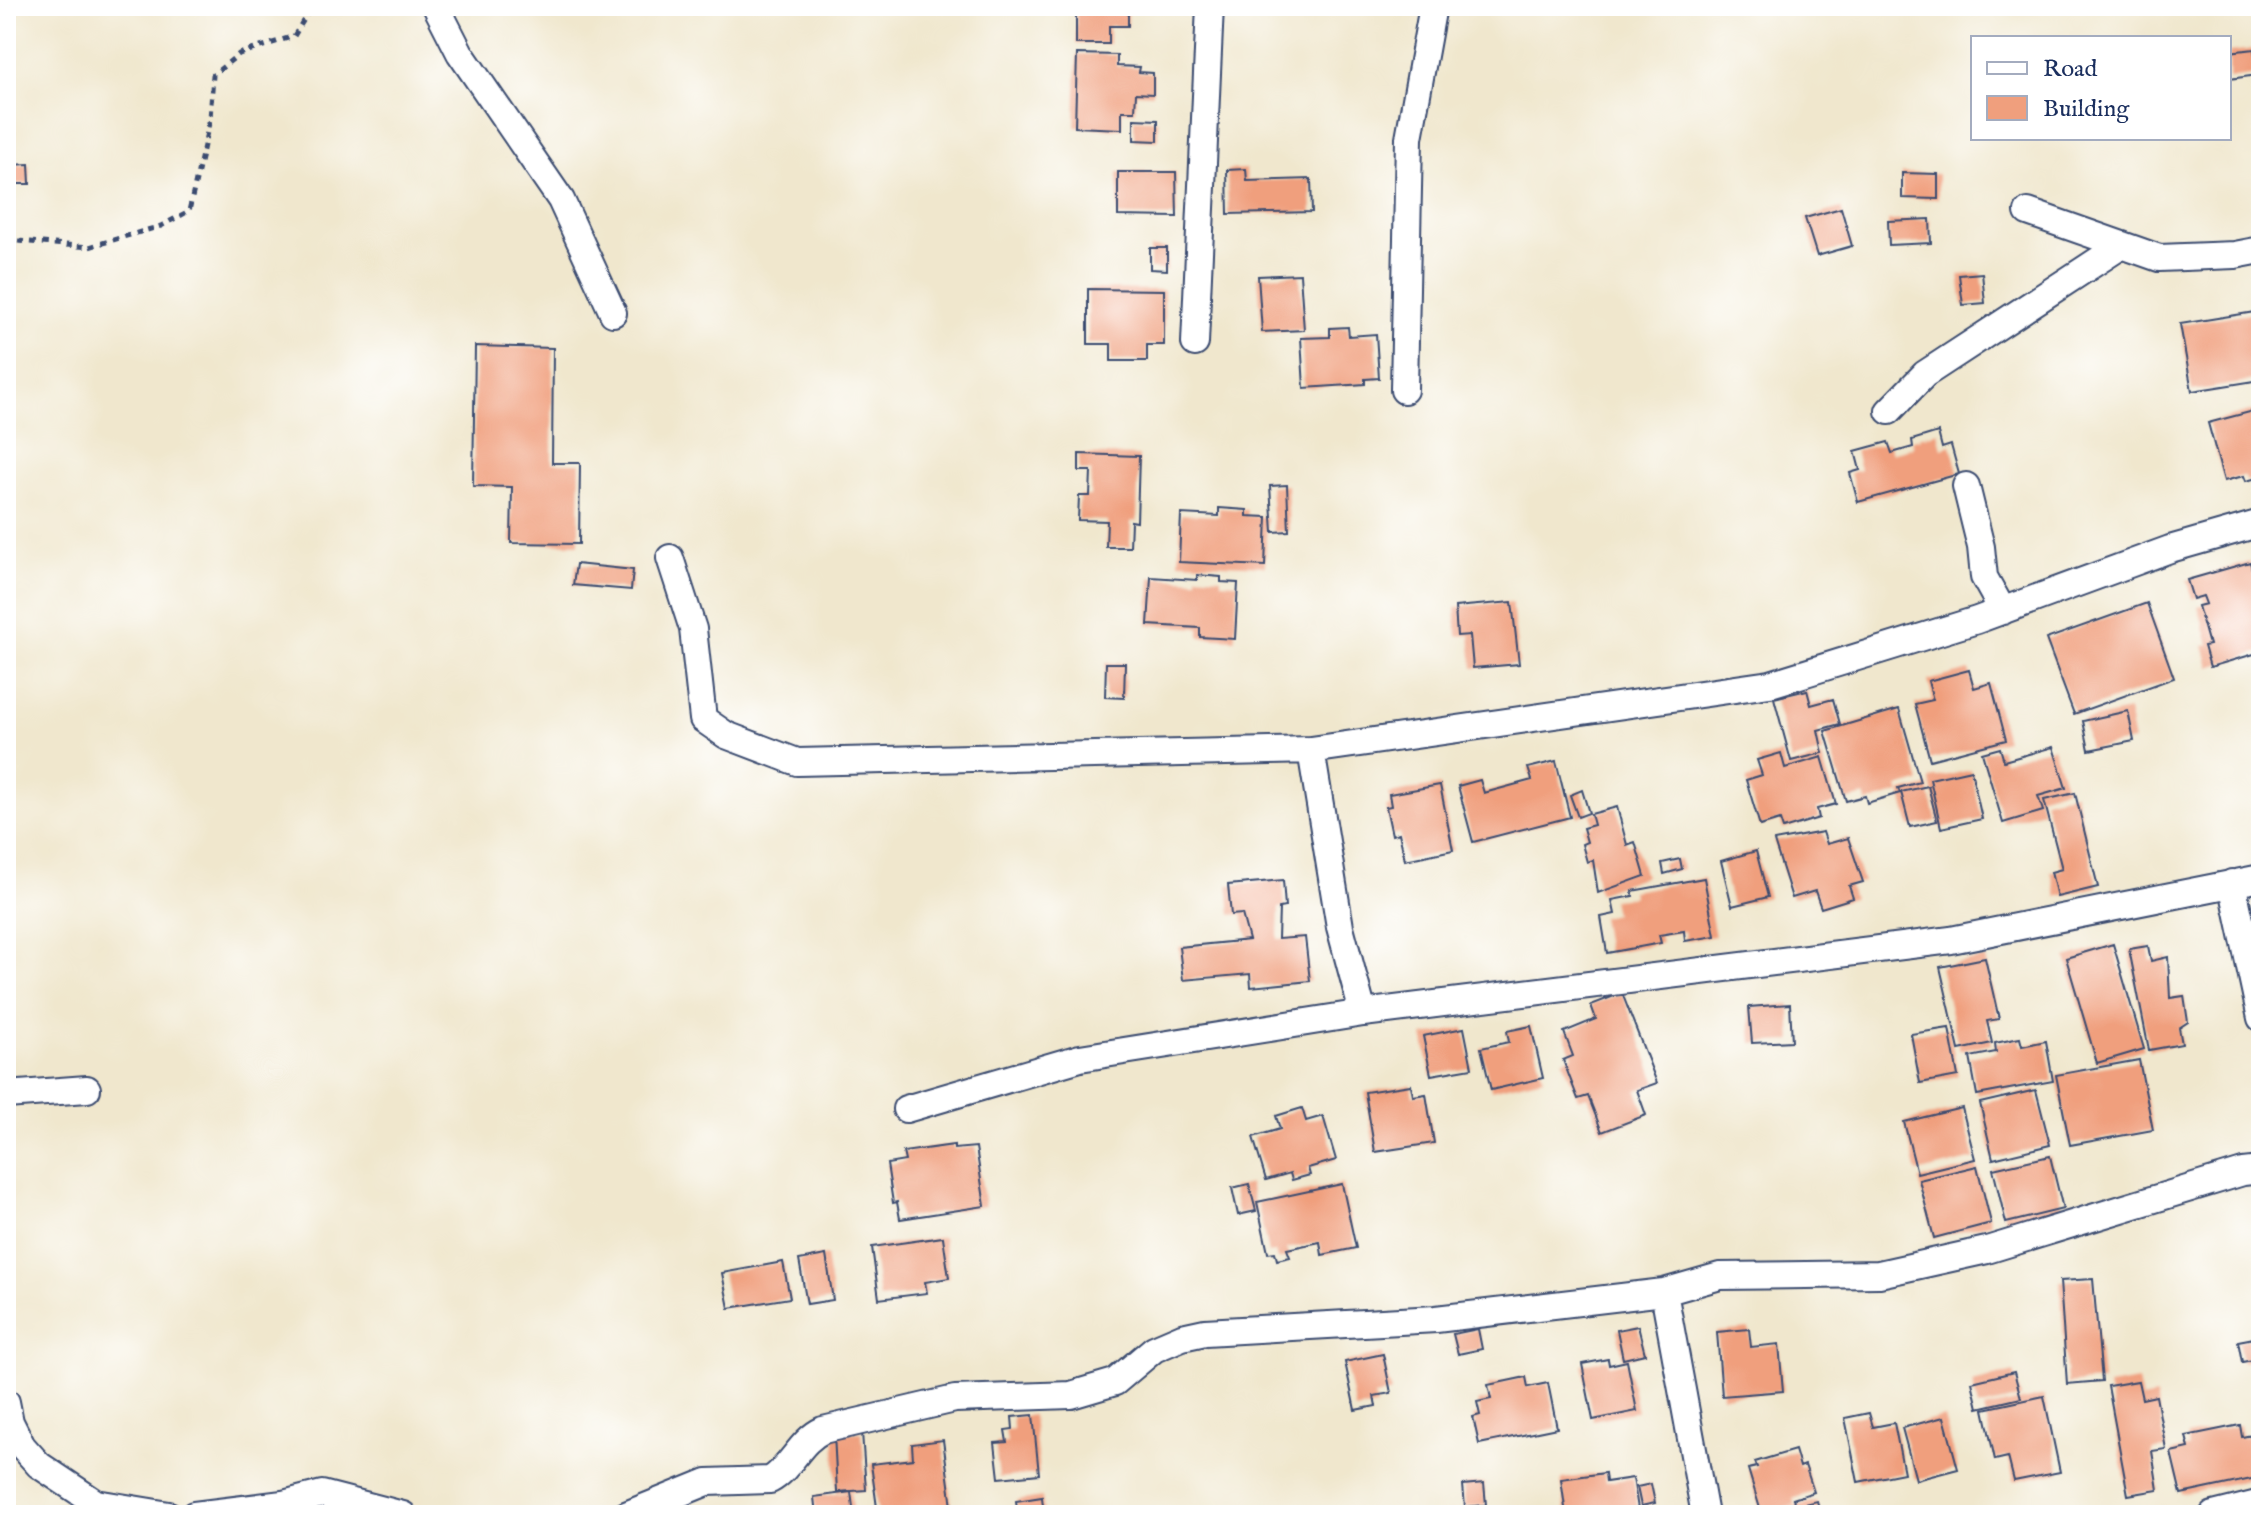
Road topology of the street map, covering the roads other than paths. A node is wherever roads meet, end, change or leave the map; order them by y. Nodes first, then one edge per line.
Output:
1 (436, 6) edge
2 (1210, 6) edge
3 (1433, 6) edge
4 (2028, 212) dead end
5 (2122, 245) junction
6 (2261, 250) edge
7 (613, 313) dead end
8 (1195, 343) dead end
9 (1404, 390) dead end
10 (1889, 411) dead end
11 (1966, 486) dead end
12 (2261, 523) edge
13 (670, 558) dead end
14 (2003, 611) junction
15 (1311, 750) junction
16 (2261, 878) edge
17 (2232, 883) junction
18 (1363, 1013) junction
19 (2261, 1018) edge
20 (87, 1089) dead end
21 (6, 1095) edge
22 (906, 1109) dead end
23 (2261, 1170) edge
24 (1664, 1292) junction
25 (6, 1402) edge
26 (2261, 1503) edge
27 (169, 1515) edge
28 (194, 1515) edge
29 (403, 1515) edge
30 (626, 1515) edge
31 (1705, 1515) edge
32 (2213, 1515) edge

1 - 7 street
2 - 8 street
3 - 9 street
4 - 5 street
5 - 6 street
5 - 10 street
11 - 14 street
12 - 14 street
13 - 15 street
14 - 15 street
15 - 18 street
16 - 17 street
17 - 18 street
17 - 19 street
18 - 22 street
20 - 21 street
23 - 24 street
24 - 30 street
24 - 31 street
25 - 27 street
26 - 32 street
28 - 29 street

